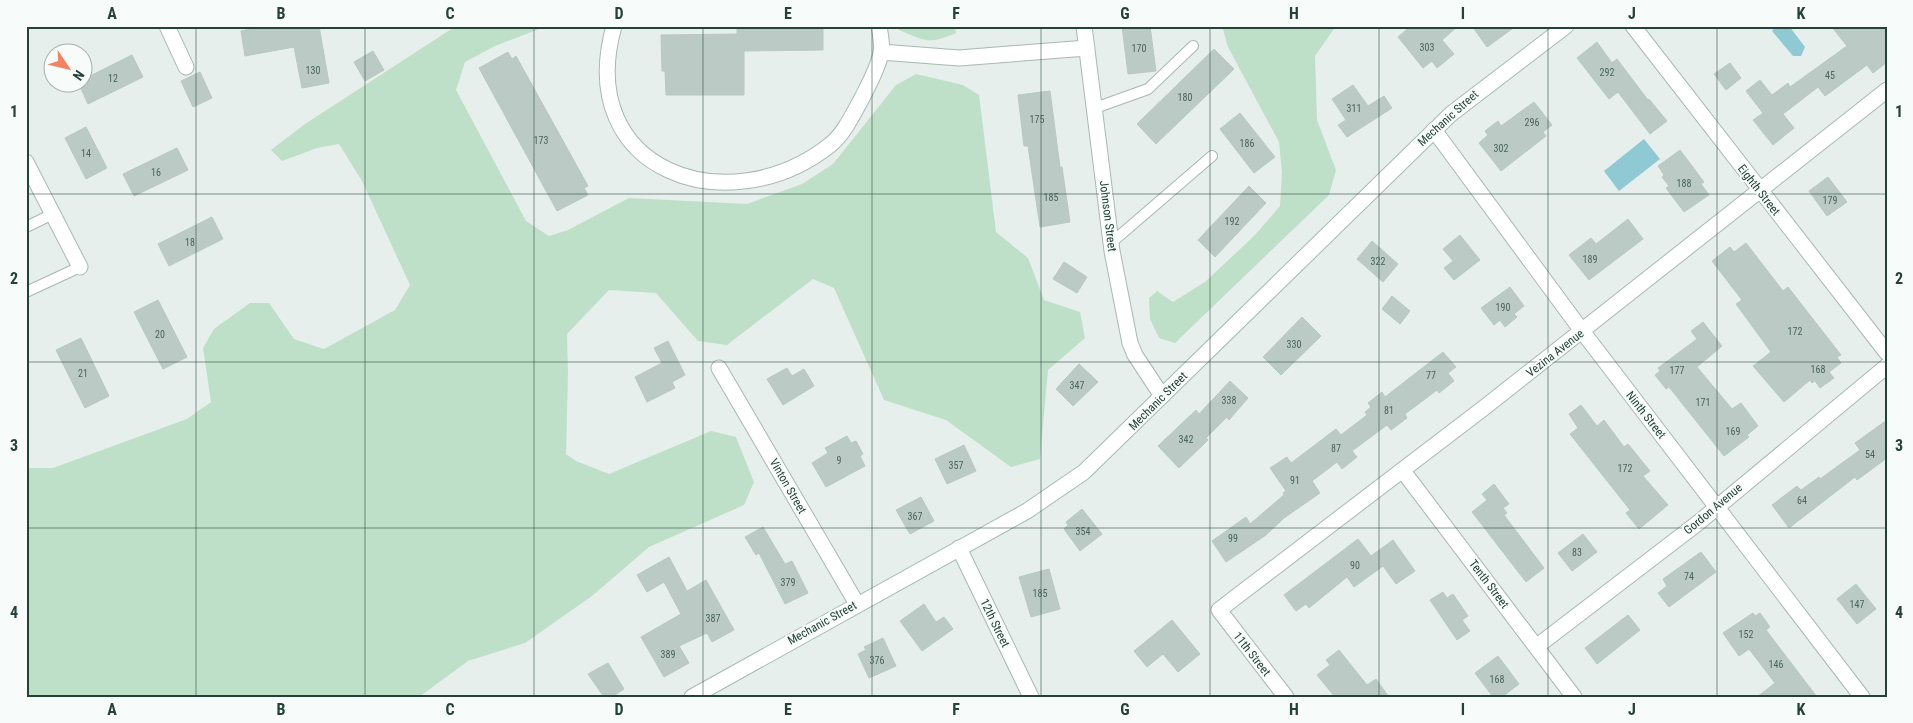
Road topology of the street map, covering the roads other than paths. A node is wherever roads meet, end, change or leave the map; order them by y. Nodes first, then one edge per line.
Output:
1 (167, 26) edge
2 (614, 26) edge
3 (879, 26) edge
4 (1084, 26) edge
5 (1566, 26) edge
6 (1633, 26) edge
7 (1192, 46) dead end
8 (1087, 48) junction
9 (882, 52) junction
10 (186, 67) dead end
11 (1887, 90) edge
12 (1095, 108) junction
13 (1434, 130) junction
14 (1212, 156) dead end
15 (26, 162) edge
16 (1759, 189) junction
17 (52, 214) junction
18 (26, 227) edge
19 (1111, 244) junction
20 (80, 267) joint
21 (26, 292) edge
22 (1582, 331) junction
23 (1887, 353) edge
24 (1887, 366) edge
25 (719, 368) dead end
26 (1162, 396) junction
27 (1403, 471) junction
28 (1716, 506) junction
29 (959, 548) junction
30 (857, 604) junction
31 (1219, 610) joint
32 (1536, 647) junction
33 (692, 697) edge
34 (1031, 697) edge
35 (1286, 697) edge
36 (1574, 697) edge
37 (1862, 697) edge

1 - 10 street
2 - 9 street
3 - 9 street
4 - 8 street, Johnson Street
5 - 13 street, Mechanic Street
6 - 16 street, Eighth Street
7 - 12 lane
8 - 9 street
8 - 12 street, Johnson Street
11 - 16 street, Vezina Avenue
12 - 19 street, Johnson Street
13 - 22 street, Ninth Street
13 - 26 street, Mechanic Street
14 - 19 lane
15 - 17 street
16 - 22 street, Vezina Avenue
16 - 23 street, Eighth Street
17 - 18 lane
17 - 20 street
19 - 26 street, Johnson Street
20 - 21 lane
22 - 27 street, Vezina Avenue
22 - 28 street, Ninth Street
24 - 28 street, Gordon Avenue
25 - 30 street, Vinton Street
26 - 29 street, Mechanic Street
27 - 31 street, Vezina Avenue
27 - 32 street, Tenth Street
28 - 32 street, Gordon Avenue
28 - 37 street, Ninth Street
29 - 30 street, Mechanic Street
29 - 34 street, 12th Street
30 - 33 street, Mechanic Street
31 - 35 street, 11th Street
32 - 36 street, Tenth Street

